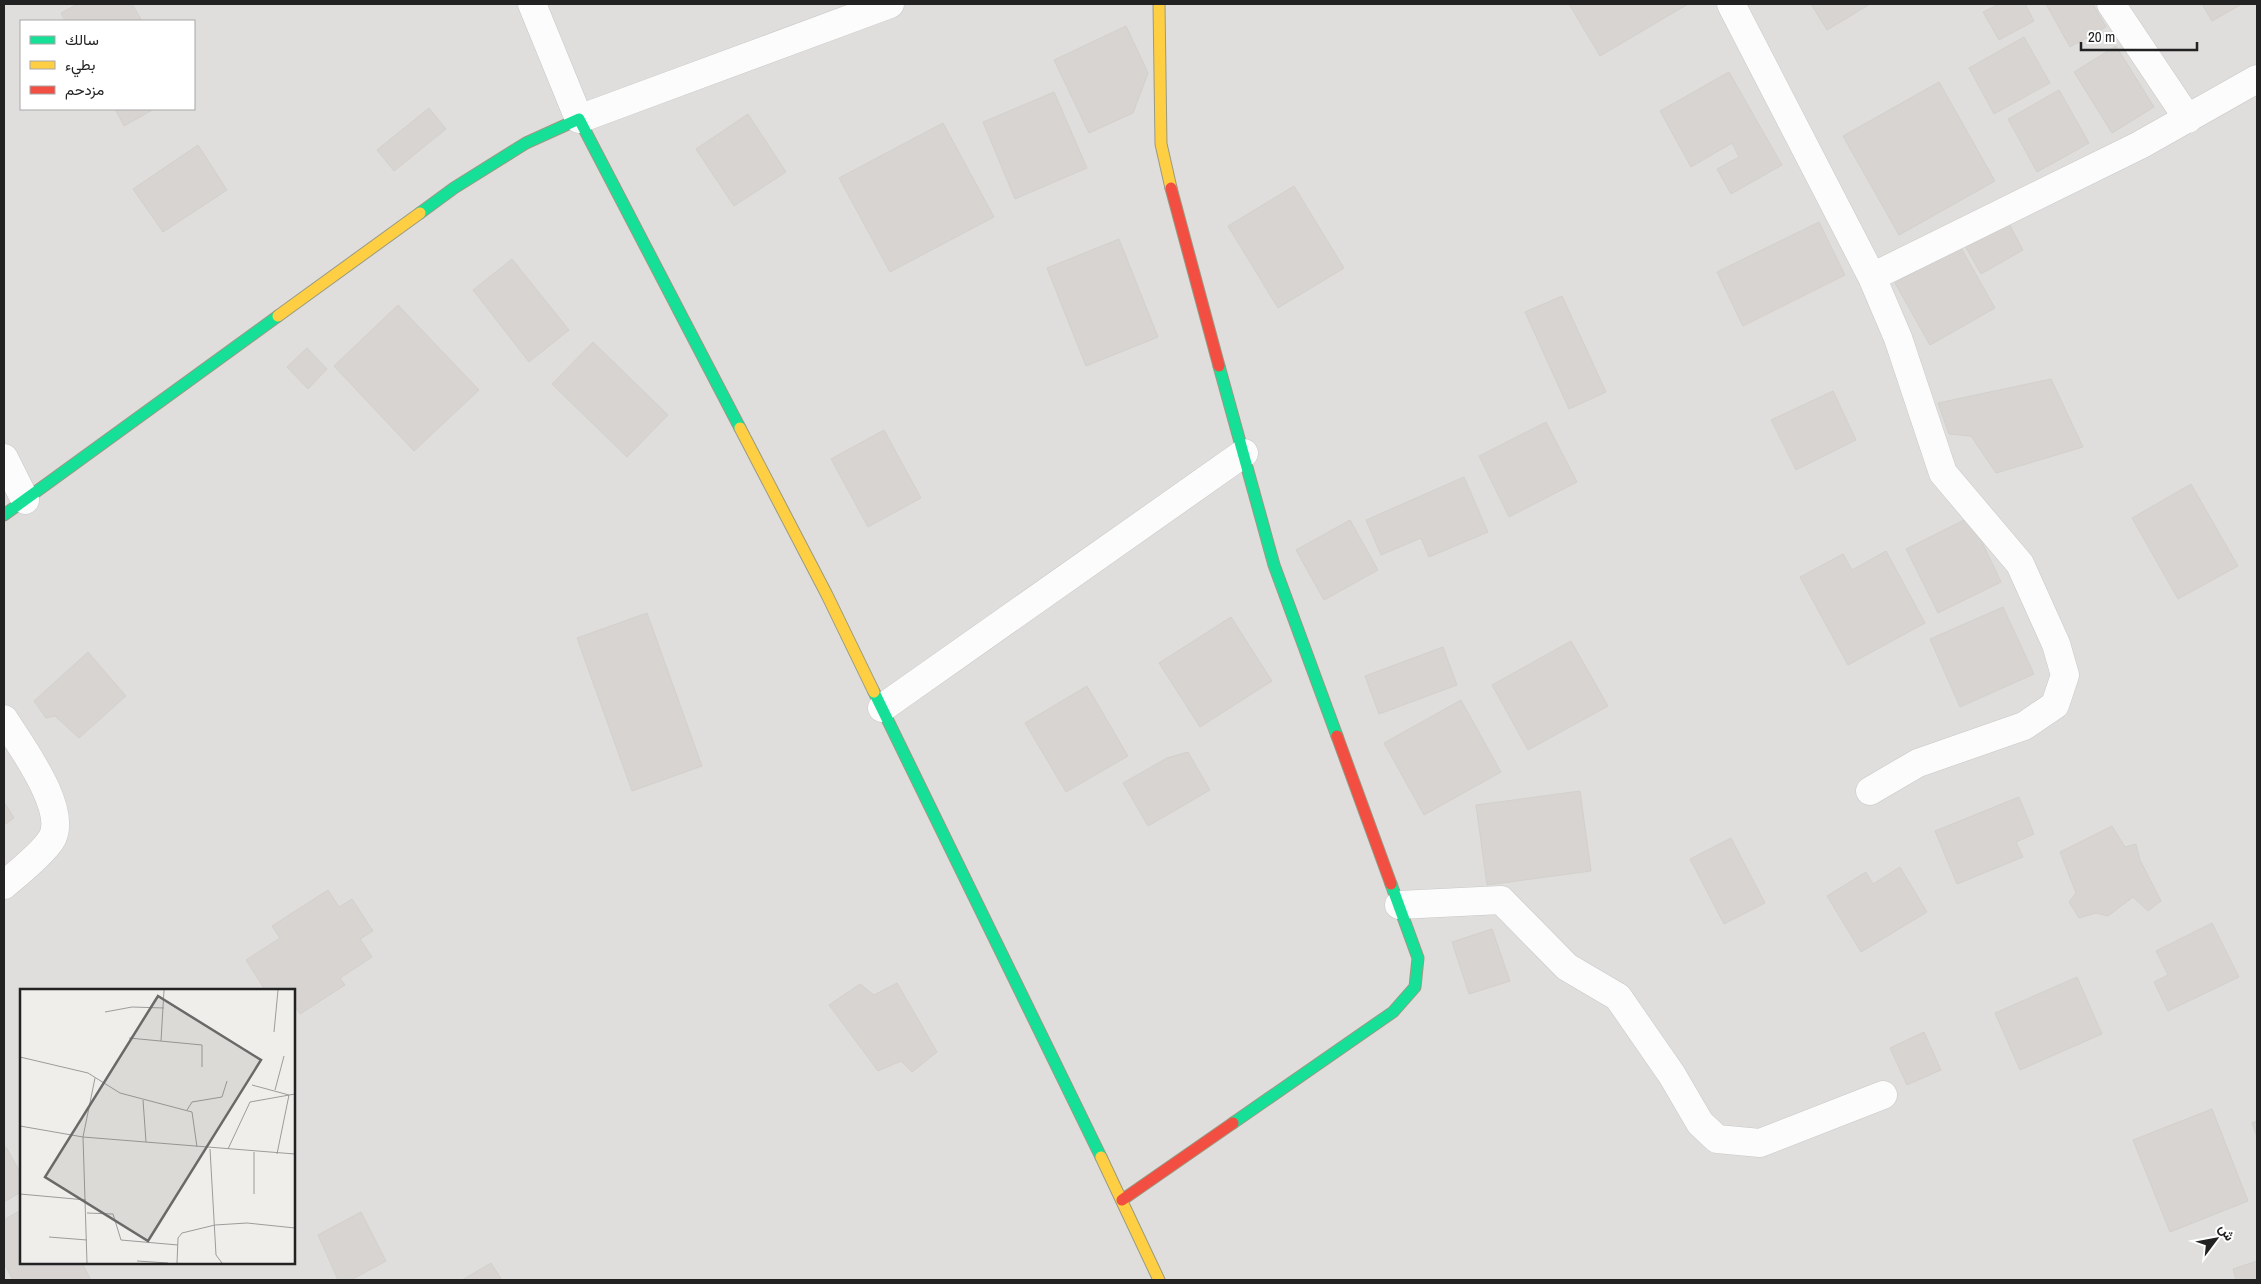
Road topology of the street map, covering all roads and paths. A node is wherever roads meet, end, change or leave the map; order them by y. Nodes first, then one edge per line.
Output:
1 (532, 4) edge
2 (890, 4) edge
3 (1159, 4) edge
4 (1731, 4) edge
5 (2111, 4) edge
6 (2257, 79) edge
7 (579, 119) junction
8 (2188, 119) junction
9 (1872, 277) junction
10 (1244, 453) junction
11 (4, 458) edge
12 (14, 508) edge
13 (882, 708) junction
14 (4, 719) edge
15 (1870, 791) dead end
16 (4, 885) edge
17 (1399, 905) junction
18 (1884, 1095) dead end
19 (1122, 1200) junction
20 (1159, 1280) edge

1 - 7 street
2 - 7 street
3 - 10 street
4 - 9 street
5 - 8 street
6 - 8 street
7 - 12 street
7 - 13 street
8 - 9 street
9 - 15 street
10 - 13 street
10 - 17 street
11 - 12 street
13 - 19 street
14 - 16 street
17 - 18 street
17 - 19 street
19 - 20 street

